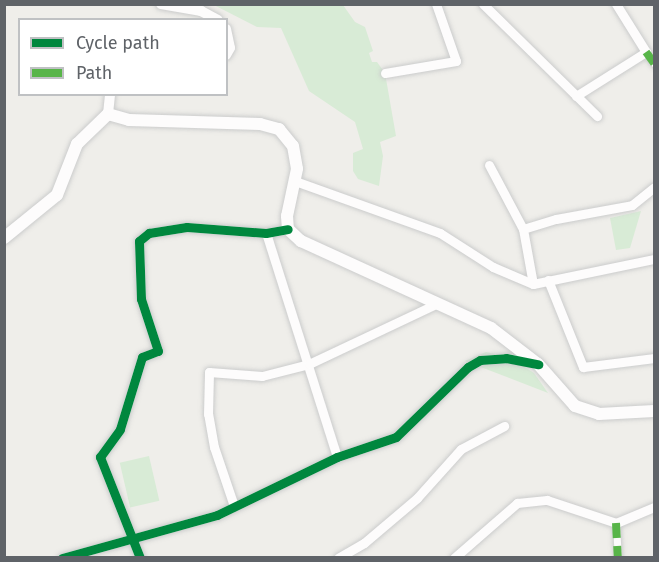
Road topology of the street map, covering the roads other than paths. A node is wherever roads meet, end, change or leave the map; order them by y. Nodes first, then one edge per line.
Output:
1 (161, 4) edge
2 (436, 4) edge
3 (483, 4) edge
4 (616, 4) edge
5 (214, 18) edge
6 (646, 52) junction
7 (654, 63) edge
8 (385, 73) dead end
9 (110, 96) edge
10 (576, 96) junction
11 (108, 114) junction
12 (597, 116) dead end
13 (489, 165) dead end
14 (295, 181) junction
15 (654, 187) edge
16 (288, 230) junction
17 (523, 230) junction
18 (266, 233) junction
19 (4, 238) edge
20 (654, 259) edge
21 (548, 280) junction
22 (533, 284) junction
23 (436, 304) junction
24 (654, 358) edge
25 (309, 364) junction
26 (538, 364) junction
27 (654, 411) edge
28 (504, 426) dead end
29 (337, 457) junction
30 (234, 506) junction
31 (654, 507) edge
32 (616, 523) junction
33 (132, 539) junction
34 (62, 558) edge
35 (140, 558) edge
36 (338, 558) edge
37 (454, 558) edge
38 (618, 558) edge

1 - 5 street
2 - 8 street
3 - 10 street
4 - 6 street
6 - 7 street
6 - 10 street
9 - 11 street
10 - 12 street
11 - 14 main road
11 - 19 main road
13 - 17 street
14 - 16 main road
14 - 22 street
15 - 17 street
16 - 18 street
16 - 23 main road
17 - 22 street
18 - 25 street
18 - 33 street
20 - 21 street
21 - 22 street
21 - 24 street
23 - 25 street
23 - 26 main road
25 - 29 street
25 - 30 street
26 - 27 main road
26 - 29 street
28 - 36 street
29 - 30 street
30 - 33 street
31 - 32 street
32 - 37 street
32 - 38 street
33 - 34 street
33 - 35 street

